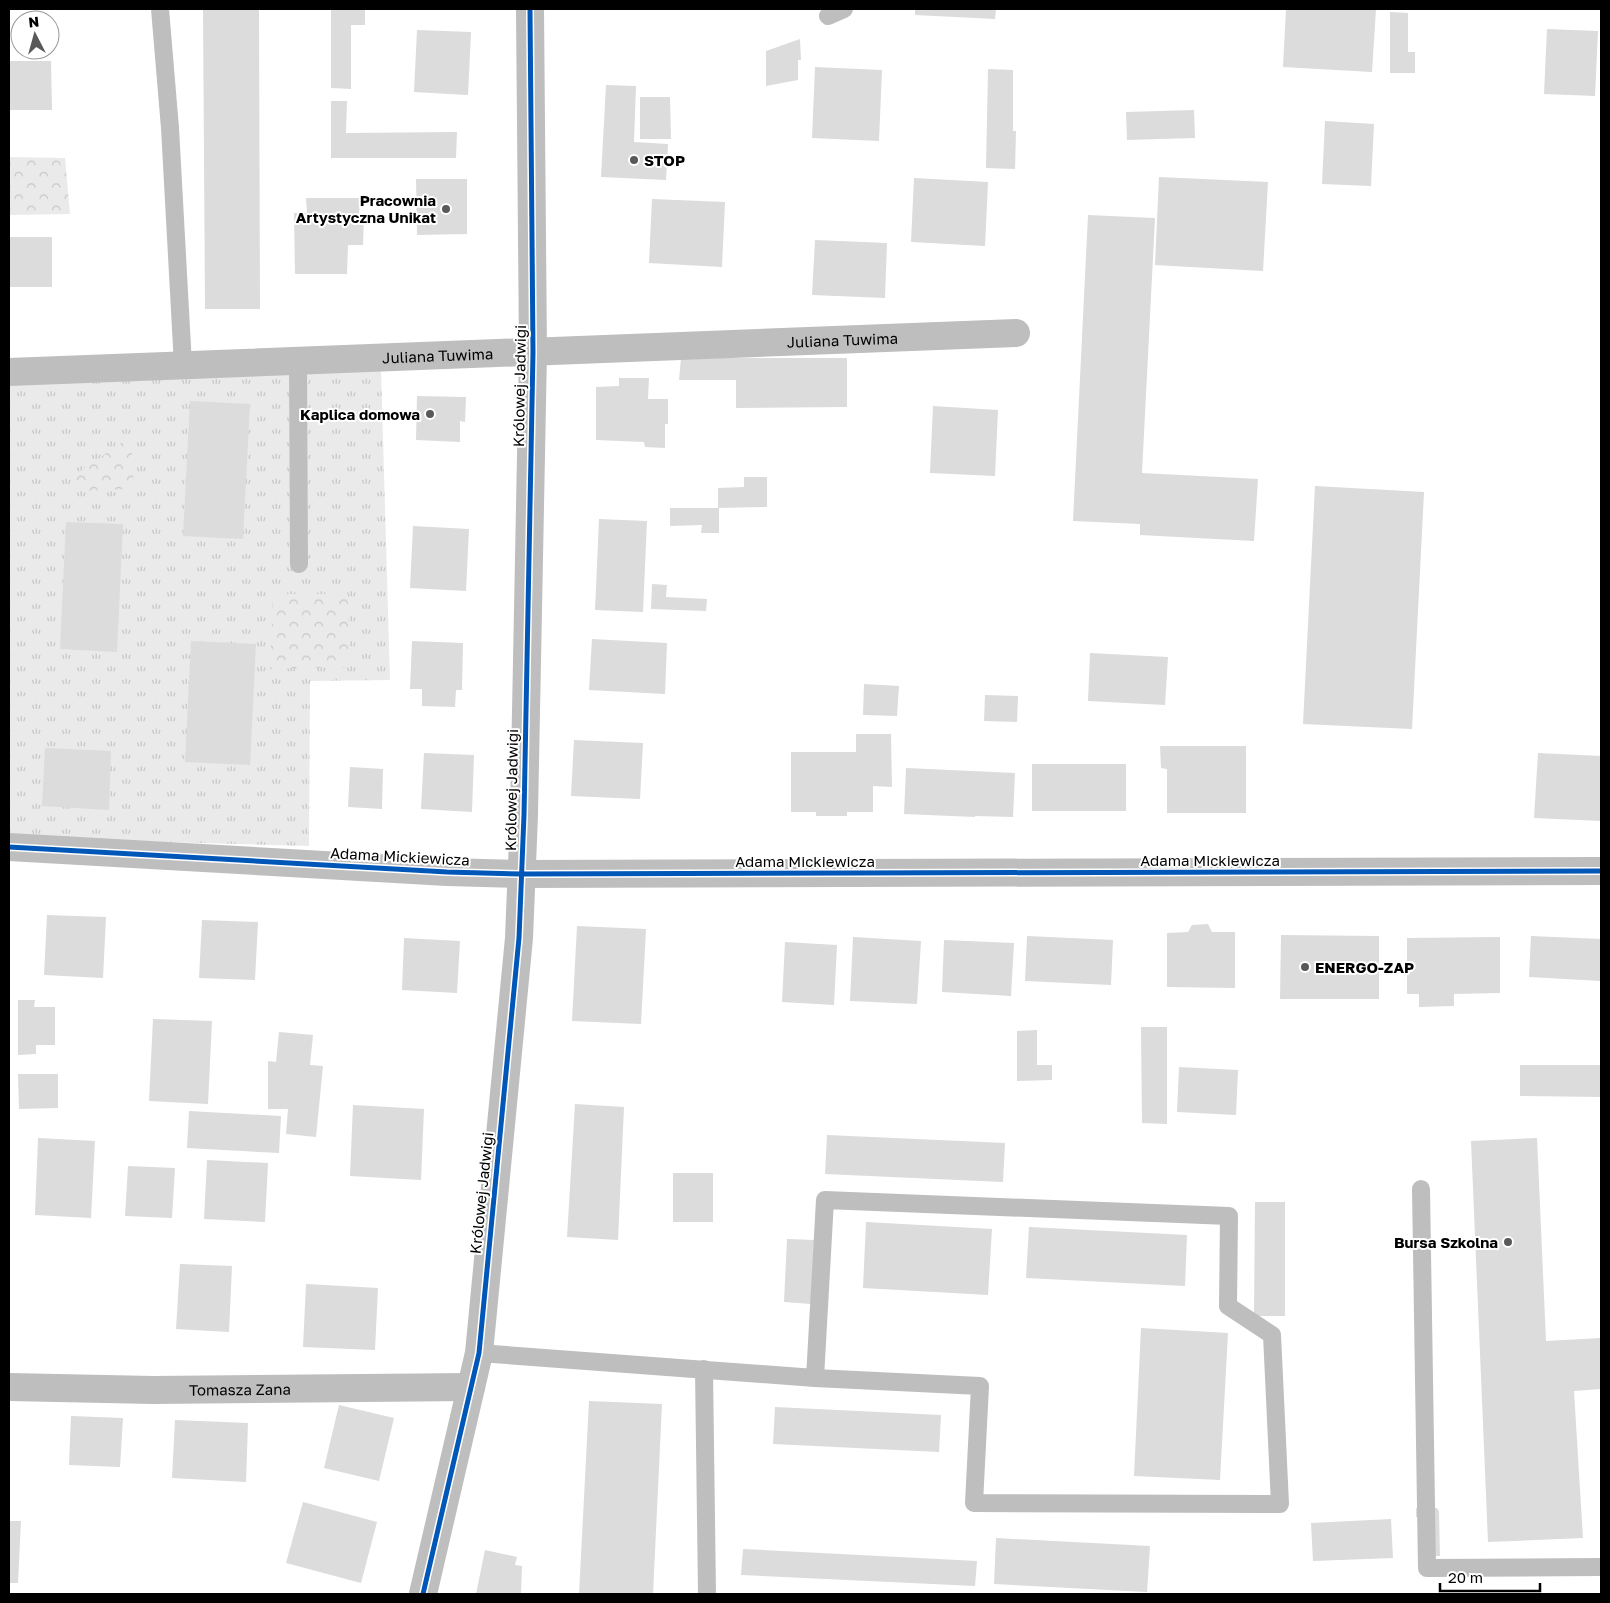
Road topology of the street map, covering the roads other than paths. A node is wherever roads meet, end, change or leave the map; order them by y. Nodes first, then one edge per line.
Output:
1 (160, 9) edge
2 (530, 9) edge
3 (1016, 334) dead end
4 (533, 352) junction
5 (298, 360) junction
6 (183, 365) junction
7 (9, 372) edge
8 (299, 564) dead end
9 (9, 847) edge
10 (1601, 871) edge
11 (522, 874) junction
12 (1420, 1189) dead end
13 (478, 1353) junction
14 (704, 1369) junction
15 (815, 1378) junction
16 (471, 1386) junction
17 (9, 1387) edge
18 (1601, 1567) edge
19 (423, 1594) edge
20 (707, 1594) edge

1 - 6 lane
2 - 4 street, Królowej Jadwigi
3 - 4 street, Juliana Tuwima
4 - 5 street, Juliana Tuwima
4 - 11 street, Królowej Jadwigi
5 - 6 street, Juliana Tuwima
5 - 8 lane
6 - 7 street, Juliana Tuwima
9 - 11 street, Adama Mickiewicza
10 - 11 street, Adama Mickiewicza
11 - 13 street, Królowej Jadwigi
12 - 18 lane
13 - 14 lane
13 - 16 street, Królowej Jadwigi
14 - 15 lane
14 - 20 lane
15 - 15 lane
16 - 17 street, Tomasza Zana
16 - 19 street, Królowej Jadwigi

